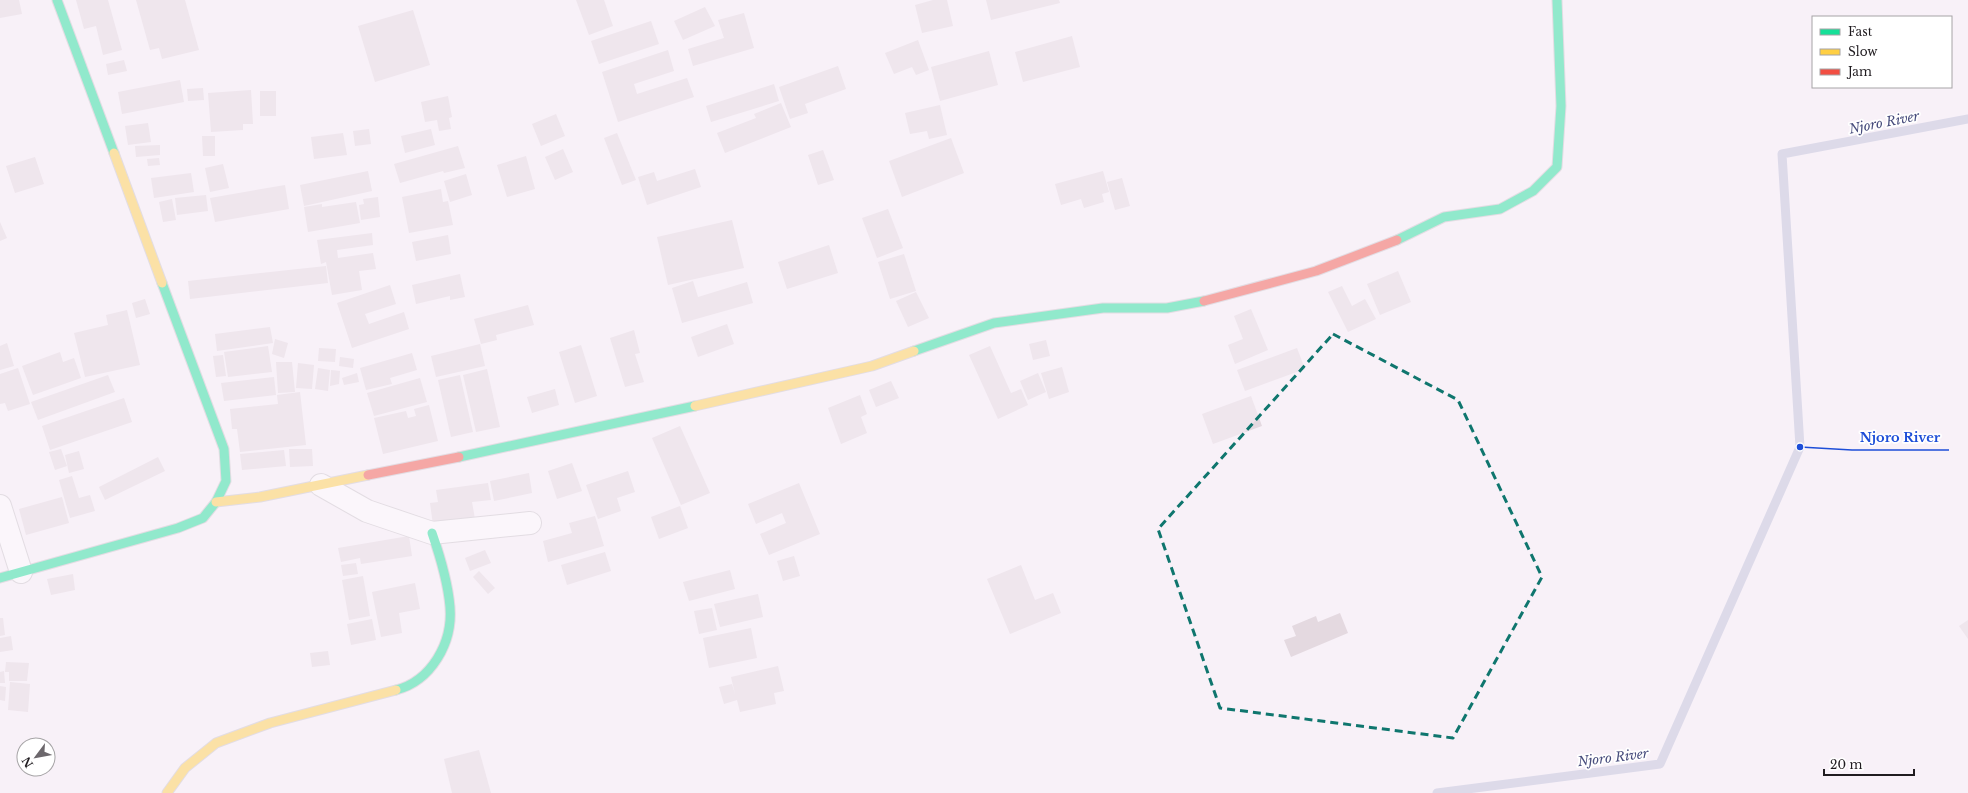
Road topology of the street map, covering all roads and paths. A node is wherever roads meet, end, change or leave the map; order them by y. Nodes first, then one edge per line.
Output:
1 (57, 0) edge
2 (1557, 0) edge
3 (322, 485) junction
4 (216, 502) junction
5 (0, 506) edge
6 (530, 522) dead end
7 (432, 533) junction
8 (21, 572) junction
9 (0, 578) edge
10 (167, 793) edge

1 - 4 street
2 - 3 street
3 - 4 street
3 - 7 street
4 - 8 street
5 - 8 street
6 - 7 street
7 - 10 street
8 - 9 street

